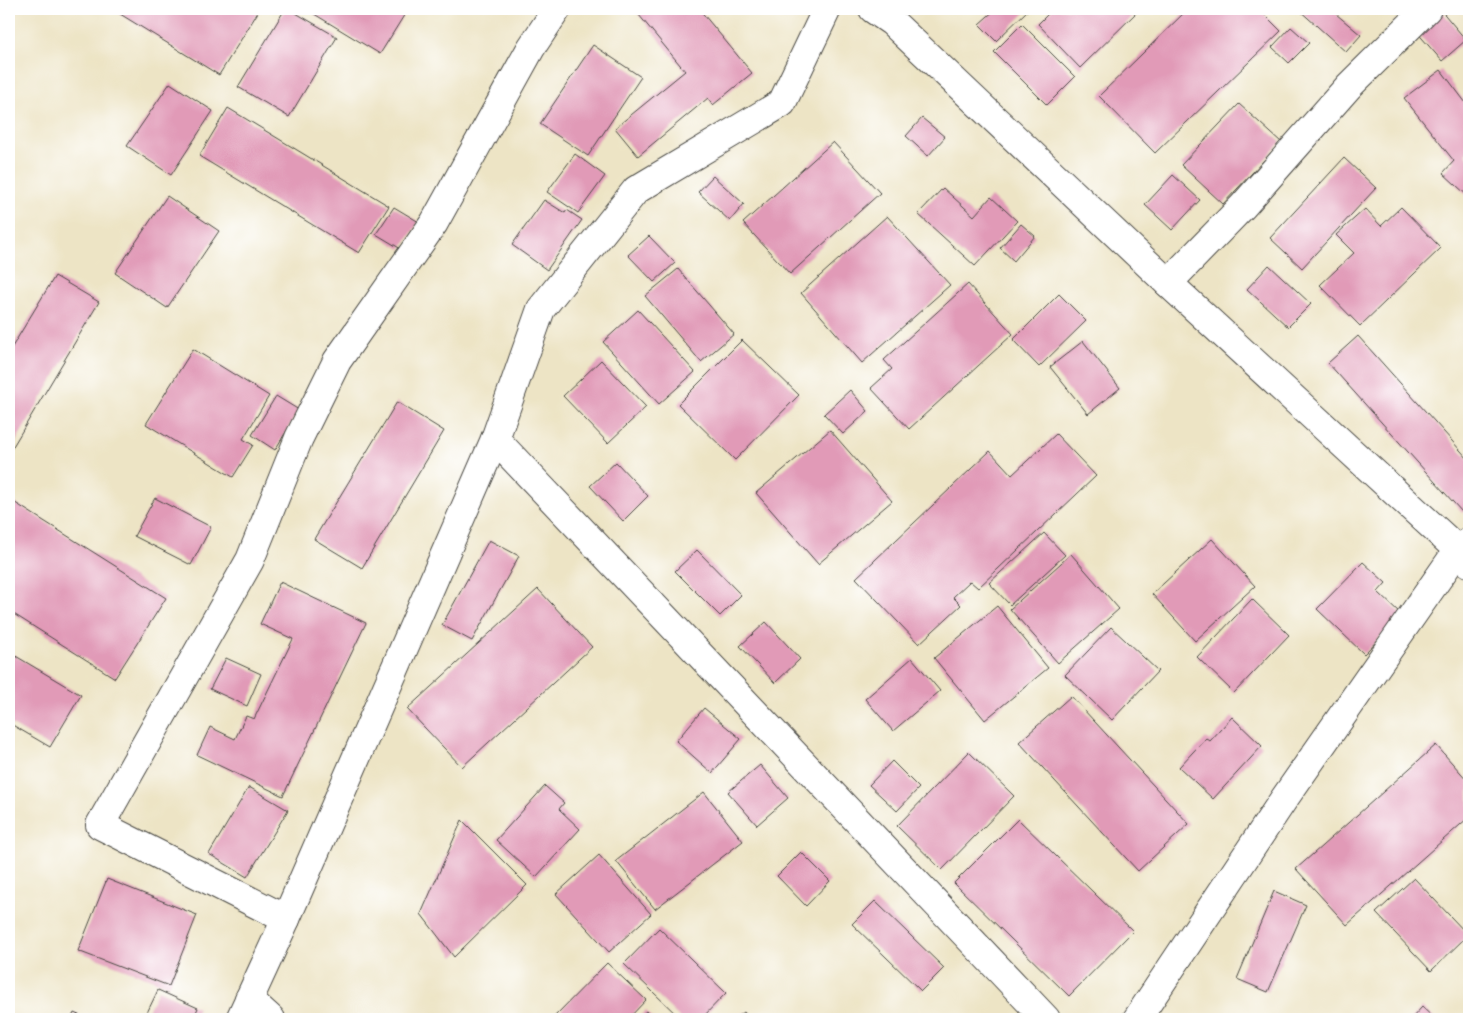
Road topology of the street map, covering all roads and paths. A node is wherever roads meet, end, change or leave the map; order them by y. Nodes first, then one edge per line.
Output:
1 (556, 9) edge
2 (827, 9) edge
3 (873, 9) edge
4 (1427, 9) edge
5 (1168, 283) junction
6 (494, 439) junction
7 (1466, 551) edge
8 (286, 919) junction
9 (245, 1009) edge
10 (271, 1019) edge
11 (1046, 1019) edge
12 (1137, 1019) edge

1 - 8 street
2 - 6 street
3 - 5 street
4 - 5 street
5 - 7 street
6 - 8 street
6 - 11 street
7 - 12 street
8 - 9 street
9 - 10 street

